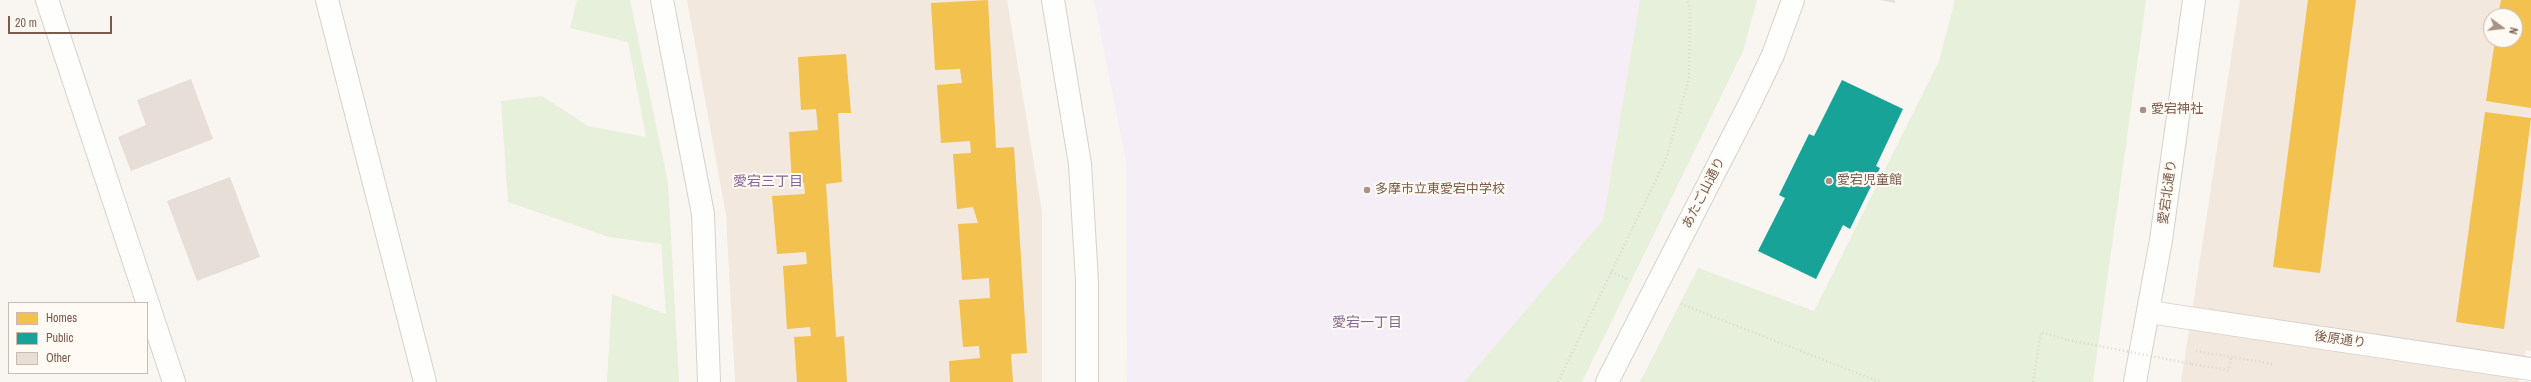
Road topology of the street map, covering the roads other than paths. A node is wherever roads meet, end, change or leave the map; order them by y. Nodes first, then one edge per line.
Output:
1 (47, 0) edge
2 (327, 0) edge
3 (662, 0) edge
4 (1053, 0) edge
5 (1793, 0) edge
6 (2194, 0) edge
7 (147, 302) edge
8 (148, 304) edge
9 (2148, 312) junction
10 (2531, 369) edge
11 (174, 382) edge
12 (425, 382) edge
13 (709, 382) edge
14 (1087, 382) edge
15 (1607, 382) edge
16 (2135, 382) edge

1 - 7 street
2 - 12 street
3 - 13 street
4 - 14 street
5 - 15 street, あたご山通り
6 - 9 street, 愛宕北通り
8 - 11 street
9 - 10 street, 後原通り
9 - 16 street, 愛宕北通り

